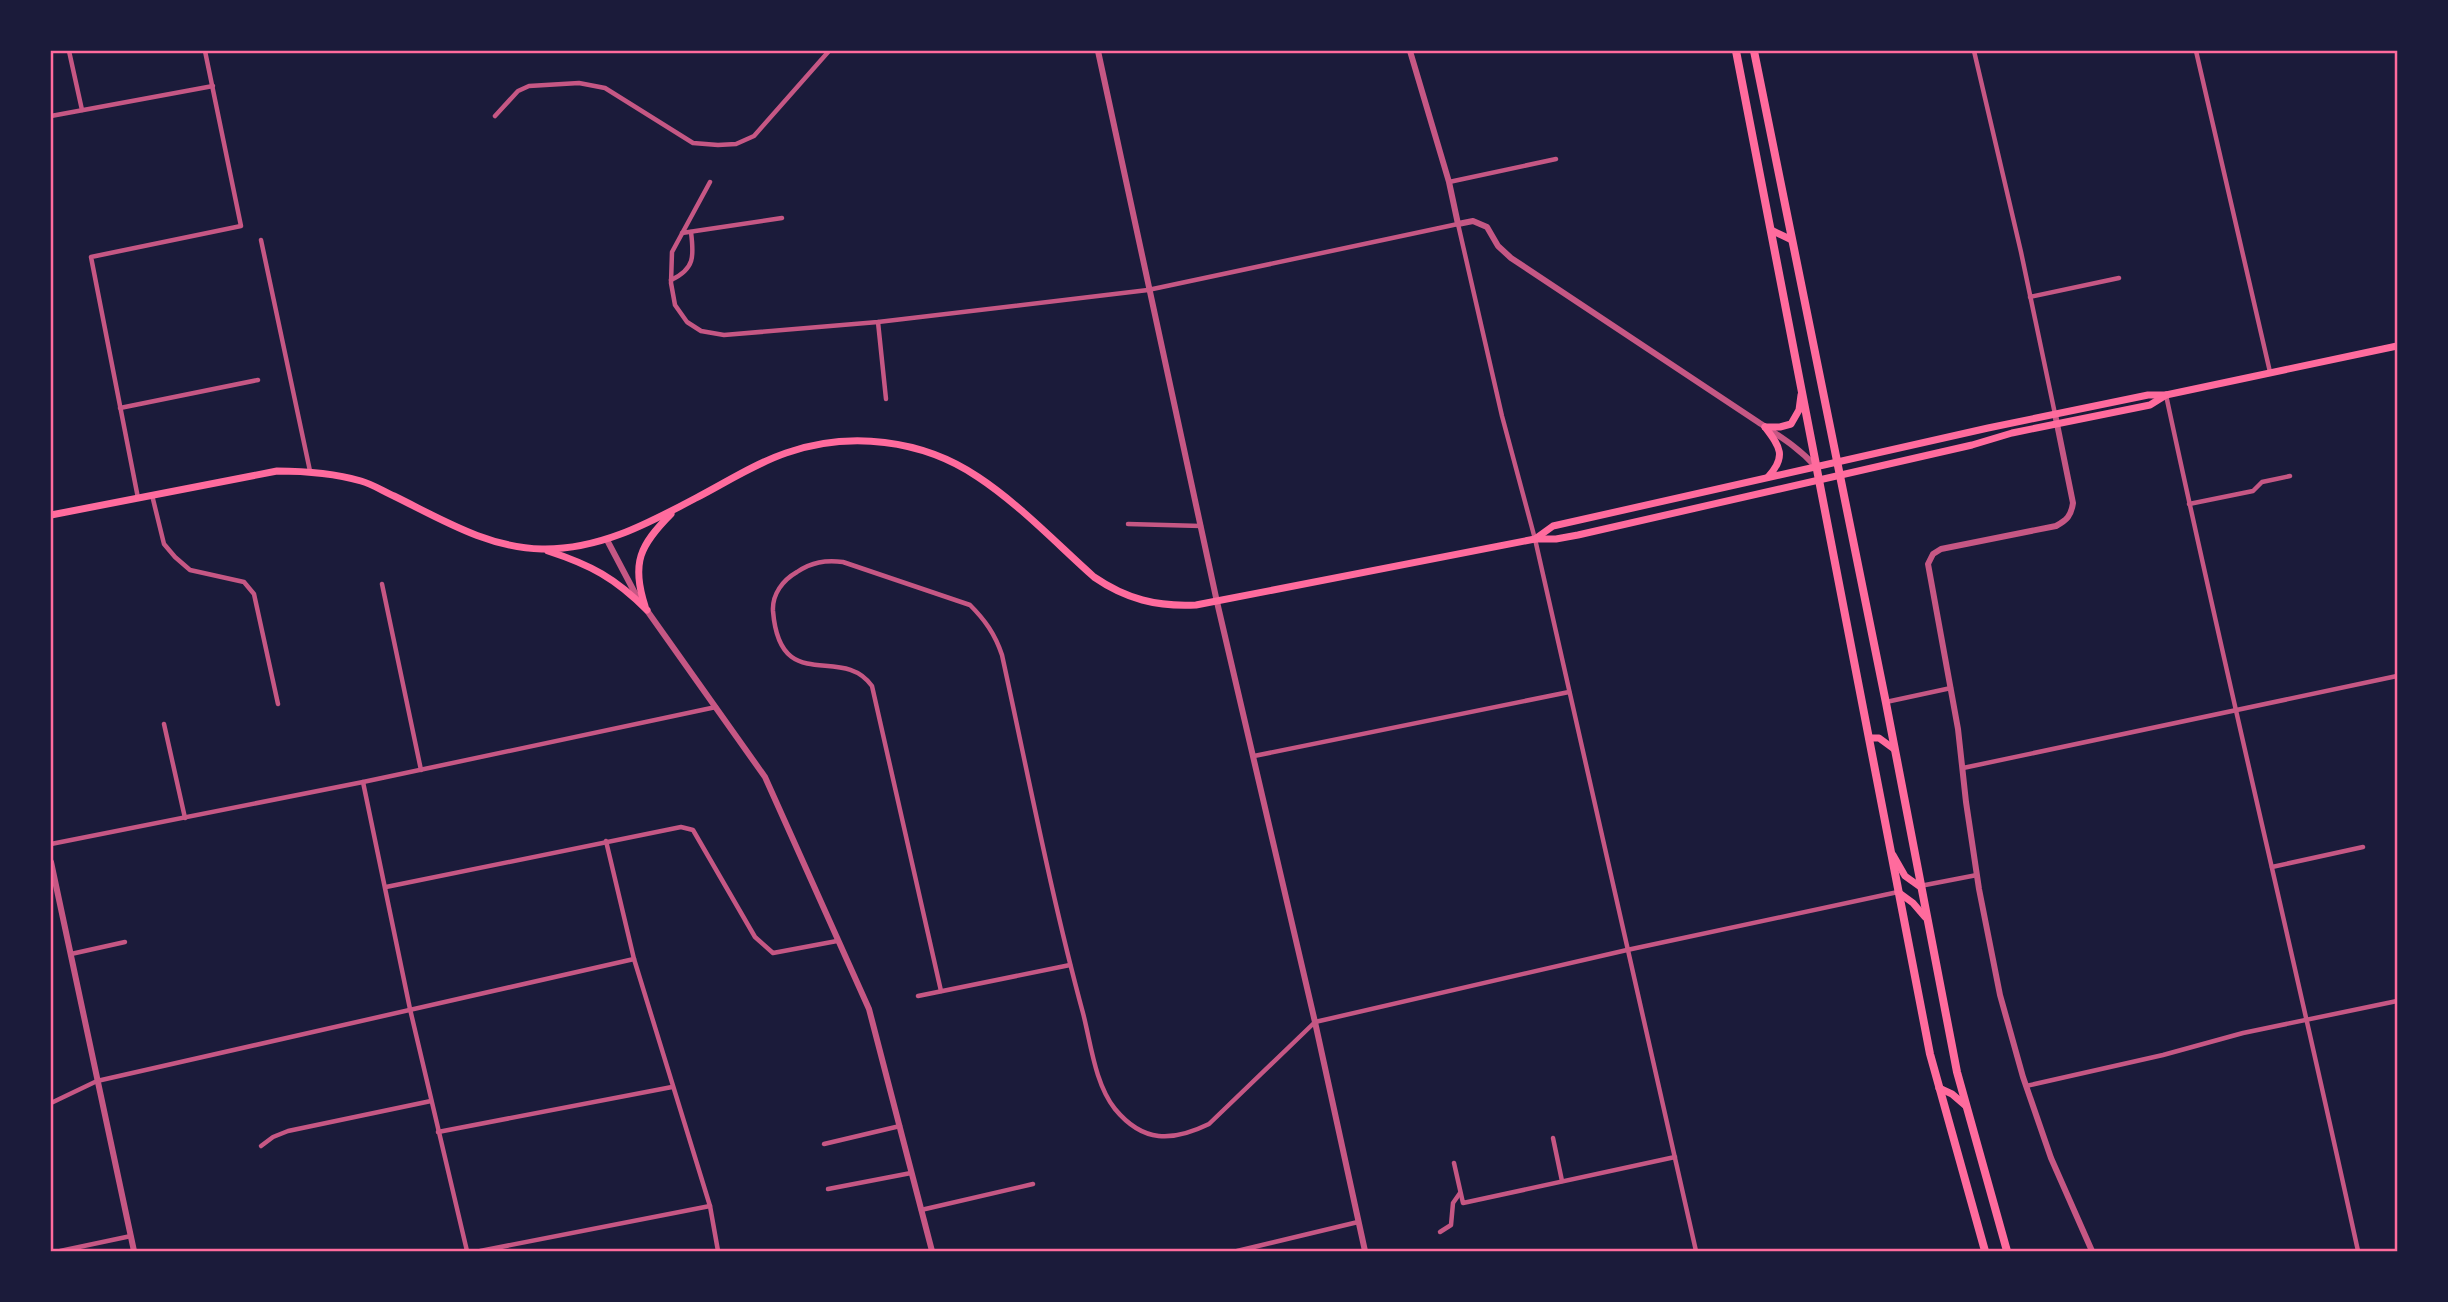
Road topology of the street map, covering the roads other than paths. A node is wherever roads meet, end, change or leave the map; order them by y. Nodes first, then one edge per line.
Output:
1 (69, 51) edge
2 (205, 51) edge
3 (829, 51) edge
4 (1098, 51) edge
5 (1410, 51) edge
6 (1736, 51) edge
7 (1754, 51) edge
8 (1973, 51) edge
9 (2196, 51) edge
10 (213, 86) junction
11 (82, 110) junction
12 (51, 116) edge
13 (495, 116) dead end
14 (1556, 159) dead end
15 (710, 182) dead end
16 (1449, 182) junction
17 (782, 218) dead end
18 (1458, 224) junction
19 (1771, 230) junction
20 (691, 232) junction
21 (681, 233) junction
22 (261, 240) dead end
23 (1792, 240) junction
24 (2119, 278) dead end
25 (671, 280) junction
26 (1148, 290) junction
27 (2030, 297) junction
28 (878, 322) junction
29 (2397, 346) edge
30 (2270, 373) junction
31 (258, 380) dead end
32 (1802, 391) junction
33 (2166, 395) junction
34 (886, 399) dead end
35 (120, 408) junction
36 (2055, 414) junction
37 (2057, 424) junction
38 (1765, 427) junction
39 (1837, 462) junction
40 (1816, 467) junction
41 (310, 471) junction
42 (2290, 475) dead end
43 (1840, 476) junction
44 (1767, 478) junction
45 (1819, 481) junction
46 (152, 495) junction
47 (138, 498) junction
48 (2189, 504) junction
49 (676, 509) junction
50 (51, 514) edge
51 (1128, 524) dead end
52 (1201, 526) junction
53 (1535, 539) junction
54 (607, 540) junction
55 (541, 549) junction
56 (382, 584) dead end
57 (1217, 602) junction
58 (647, 610) junction
59 (2397, 676) edge
60 (1951, 688) junction
61 (1569, 692) junction
62 (1885, 703) junction
63 (278, 704) dead end
64 (716, 707) junction
65 (2235, 711) junction
66 (164, 724) dead end
67 (1869, 738) junction
68 (1894, 749) junction
69 (1254, 756) junction
70 (1963, 768) junction
71 (421, 770) junction
72 (363, 782) junction
73 (185, 818) junction
74 (606, 841) junction
75 (51, 844) edge
76 (2363, 847) dead end
77 (1891, 851) junction
78 (51, 862) edge
79 (2272, 867) junction
80 (1977, 875) junction
81 (1919, 886) junction
82 (386, 887) junction
83 (1898, 892) junction
84 (1925, 917) junction
85 (837, 941) junction
86 (125, 942) dead end
87 (1627, 950) junction
88 (71, 954) junction
89 (634, 959) junction
90 (1070, 965) junction
91 (941, 992) junction
92 (918, 996) dead end
93 (2397, 1001) edge
94 (410, 1009) junction
95 (2308, 1019) junction
96 (1315, 1022) junction
97 (97, 1081) junction
98 (2026, 1086) junction
99 (672, 1087) junction
100 (1939, 1088) junction
101 (431, 1101) junction
102 (51, 1103) edge
103 (1966, 1105) junction
104 (901, 1126) junction
105 (438, 1132) junction
106 (1553, 1138) dead end
107 (824, 1144) dead end
108 (261, 1146) dead end
109 (1675, 1157) junction
110 (1454, 1163) dead end
111 (911, 1173) junction
112 (1562, 1181) junction
113 (1033, 1184) dead end
114 (828, 1189) dead end
115 (1460, 1193) junction
116 (710, 1206) junction
117 (921, 1210) junction
118 (1358, 1222) junction
119 (1440, 1232) dead end
120 (131, 1236) junction
121 (60, 1251) edge
122 (134, 1251) edge
123 (467, 1251) edge
124 (480, 1251) edge
125 (718, 1251) edge
126 (932, 1251) edge
127 (1237, 1251) edge
128 (1365, 1251) edge
129 (1696, 1251) edge
130 (1985, 1251) edge
131 (2007, 1251) edge
132 (2092, 1251) edge
133 (2358, 1251) edge

1 - 11 street
2 - 10 street
3 - 13 street
4 - 26 street
5 - 16 street
6 - 19 highway
7 - 23 highway
8 - 27 street
9 - 30 street
10 - 11 street
10 - 35 street
11 - 12 street
14 - 16 street
15 - 21 street
16 - 18 street
17 - 20 street
18 - 26 street
18 - 38 street
18 - 53 street
19 - 23 main road
19 - 32 highway
20 - 21 street
20 - 25 street
21 - 25 street
22 - 41 street
23 - 39 highway
24 - 27 street
25 - 28 street
26 - 28 street
26 - 52 street
27 - 36 street
28 - 34 street
29 - 30 main road
30 - 33 main road
31 - 35 street
32 - 38 main road
32 - 40 highway
33 - 36 main road
33 - 37 main road
33 - 48 street
35 - 47 street
36 - 37 street
36 - 39 main road
37 - 43 main road
37 - 60 street
38 - 40 street
38 - 44 main road
39 - 40 main road
39 - 43 highway
40 - 44 main road
40 - 45 highway
41 - 46 main road
41 - 55 main road
42 - 48 street
43 - 45 main road
43 - 62 highway
44 - 53 main road
45 - 53 main road
45 - 67 highway
46 - 47 main road
46 - 63 street
47 - 50 main road
48 - 65 street
49 - 54 main road
49 - 57 main road
49 - 58 main road
51 - 52 street
52 - 57 street
53 - 57 main road
53 - 61 street
54 - 55 main road
54 - 58 street
55 - 58 main road
56 - 71 street
57 - 69 street
58 - 64 street
59 - 65 street
60 - 62 street
60 - 70 street
61 - 69 street
61 - 87 street
62 - 68 highway
64 - 71 street
64 - 85 street
65 - 70 street
65 - 79 street
66 - 73 street
67 - 68 main road
67 - 77 highway
68 - 81 highway
69 - 96 street
70 - 80 street
71 - 72 street
72 - 73 street
72 - 82 street
73 - 75 street
74 - 82 street
74 - 85 street
74 - 89 street
76 - 79 street
77 - 81 main road
77 - 83 highway
78 - 88 street
79 - 95 street
80 - 81 street
80 - 98 street
81 - 84 highway
82 - 94 street
83 - 84 main road
83 - 87 street
83 - 100 highway
84 - 103 highway
85 - 104 street
86 - 88 street
87 - 96 street
87 - 109 street
88 - 97 street
89 - 94 street
89 - 99 street
90 - 91 street
90 - 91 street
90 - 96 street
91 - 92 street
93 - 95 street
94 - 97 street
94 - 101 street
95 - 98 street
95 - 133 street
96 - 118 street
97 - 102 street
97 - 120 street
98 - 132 street
99 - 105 street
99 - 116 street
100 - 103 main road
100 - 130 highway
101 - 105 street
101 - 108 street
103 - 131 highway
104 - 107 street
104 - 111 street
105 - 123 street
106 - 112 street
109 - 112 street
109 - 129 street
110 - 115 street
111 - 114 street
111 - 117 street
112 - 115 street
113 - 117 street
115 - 119 street
116 - 124 street
116 - 125 street
117 - 126 street
118 - 127 street
118 - 128 street
120 - 121 street
120 - 122 street

